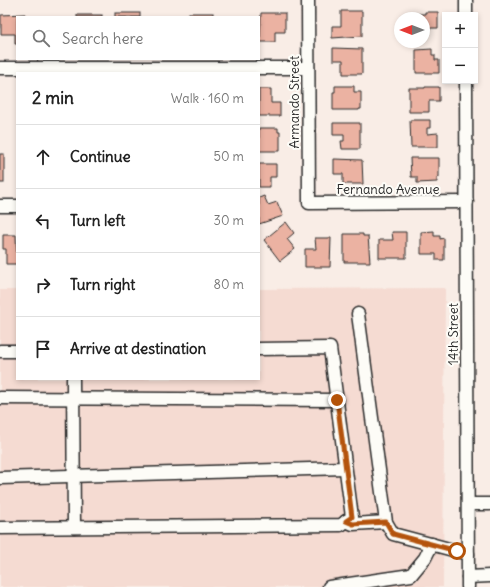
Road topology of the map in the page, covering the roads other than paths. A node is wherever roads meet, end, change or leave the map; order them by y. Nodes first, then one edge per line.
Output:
1 (308, 0) edge
2 (466, 0) edge
3 (466, 12) edge
4 (0, 68) edge
5 (308, 68) junction
6 (153, 70) edge
7 (466, 84) edge
8 (467, 202) junction
9 (309, 203) joint
10 (0, 206) edge
11 (16, 206) edge
12 (358, 314) dead end
13 (260, 349) edge
14 (0, 351) edge
15 (16, 351) edge
16 (73, 380) edge
17 (0, 398) edge
18 (73, 398) junction
19 (337, 400) junction
20 (345, 468) junction
21 (74, 477) junction
22 (0, 478) edge
23 (468, 504) junction
24 (490, 504) edge
25 (346, 521) junction
26 (386, 522) junction
27 (74, 527) junction
28 (0, 528) edge
29 (432, 544) junction
30 (468, 554) junction
31 (490, 576) edge
32 (468, 582) edge
33 (330, 587) edge

1 - 5 street, Armando Street
2 - 3 street
4 - 6 street
5 - 6 street
5 - 9 street, Armando Street
7 - 8 street, 14th Street
8 - 9 street, Fernando Avenue
8 - 23 street, 14th Street
10 - 11 street
12 - 26 street
13 - 19 street
14 - 15 street
16 - 18 street
17 - 18 street
18 - 19 street
18 - 21 street
19 - 20 street
20 - 21 street
20 - 25 street
21 - 22 street
21 - 27 street
23 - 24 street
23 - 30 street, 14th Street
25 - 26 street
25 - 27 street
26 - 29 street
27 - 28 street
29 - 30 street
29 - 33 street
30 - 32 street, 14th Street
31 - 32 street

